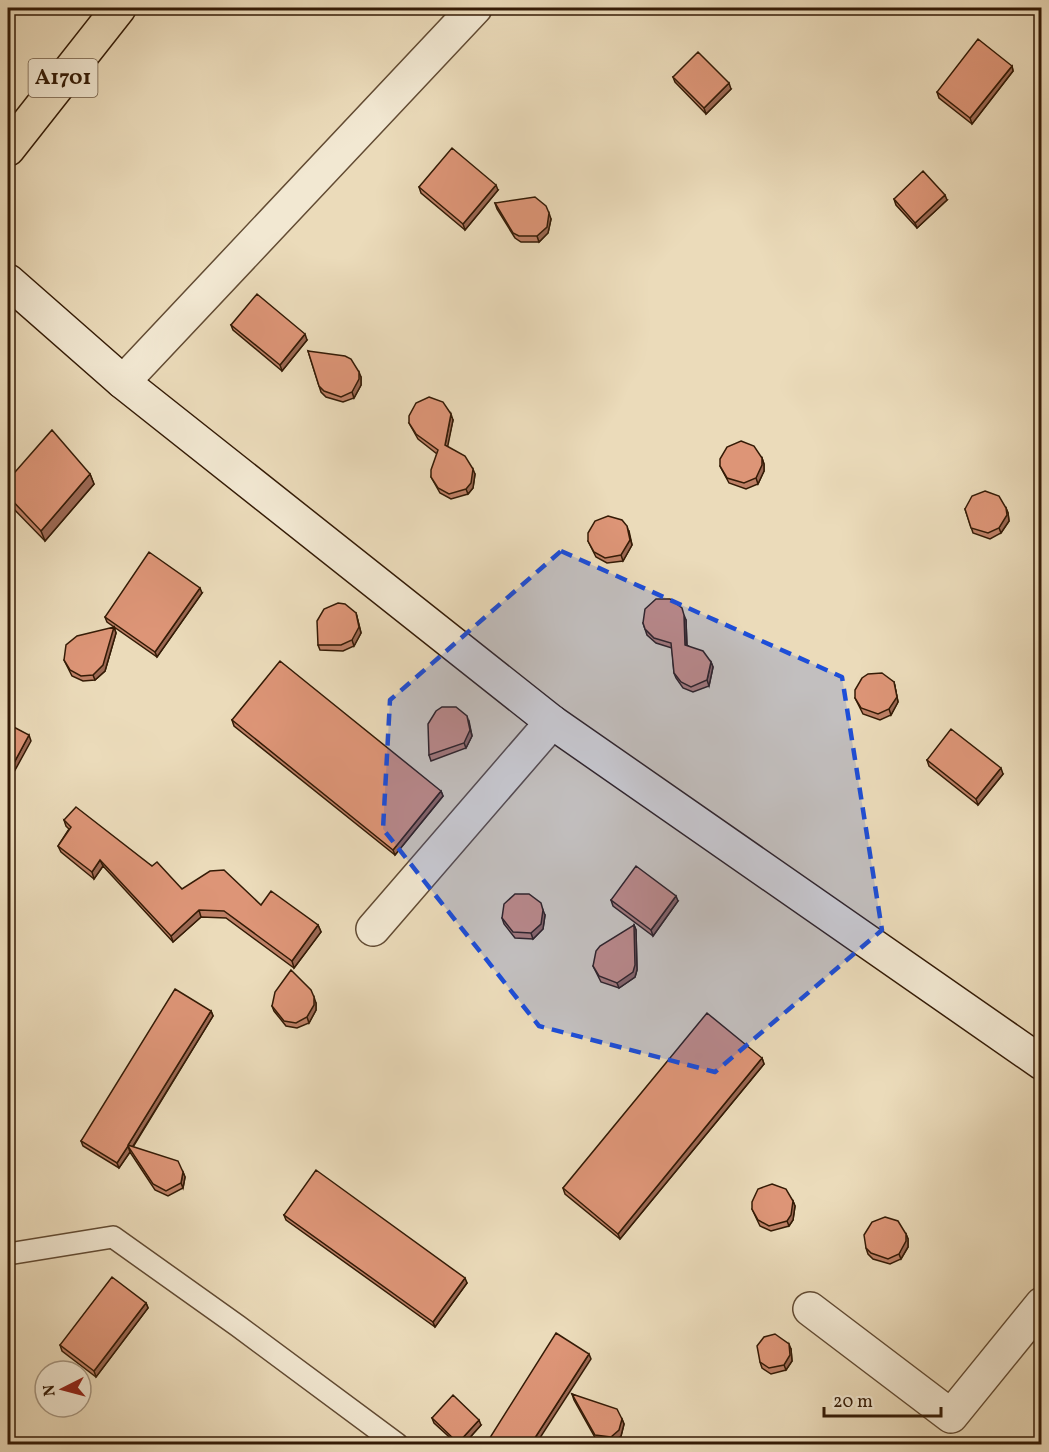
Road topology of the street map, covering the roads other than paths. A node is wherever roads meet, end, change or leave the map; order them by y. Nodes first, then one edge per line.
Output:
1 (119, 8) edge
2 (476, 8) edge
3 (8, 149) edge
4 (8, 281) edge
5 (123, 382) junction
6 (552, 722) junction
7 (373, 929) dead end
8 (1041, 1063) edge
9 (8, 1254) edge
10 (1041, 1304) edge
11 (810, 1309) dead end
12 (397, 1444) edge

1 - 3 main road, A1701
2 - 5 street
4 - 5 street
5 - 6 street
6 - 7 street
6 - 8 street
9 - 12 lane
10 - 11 street

